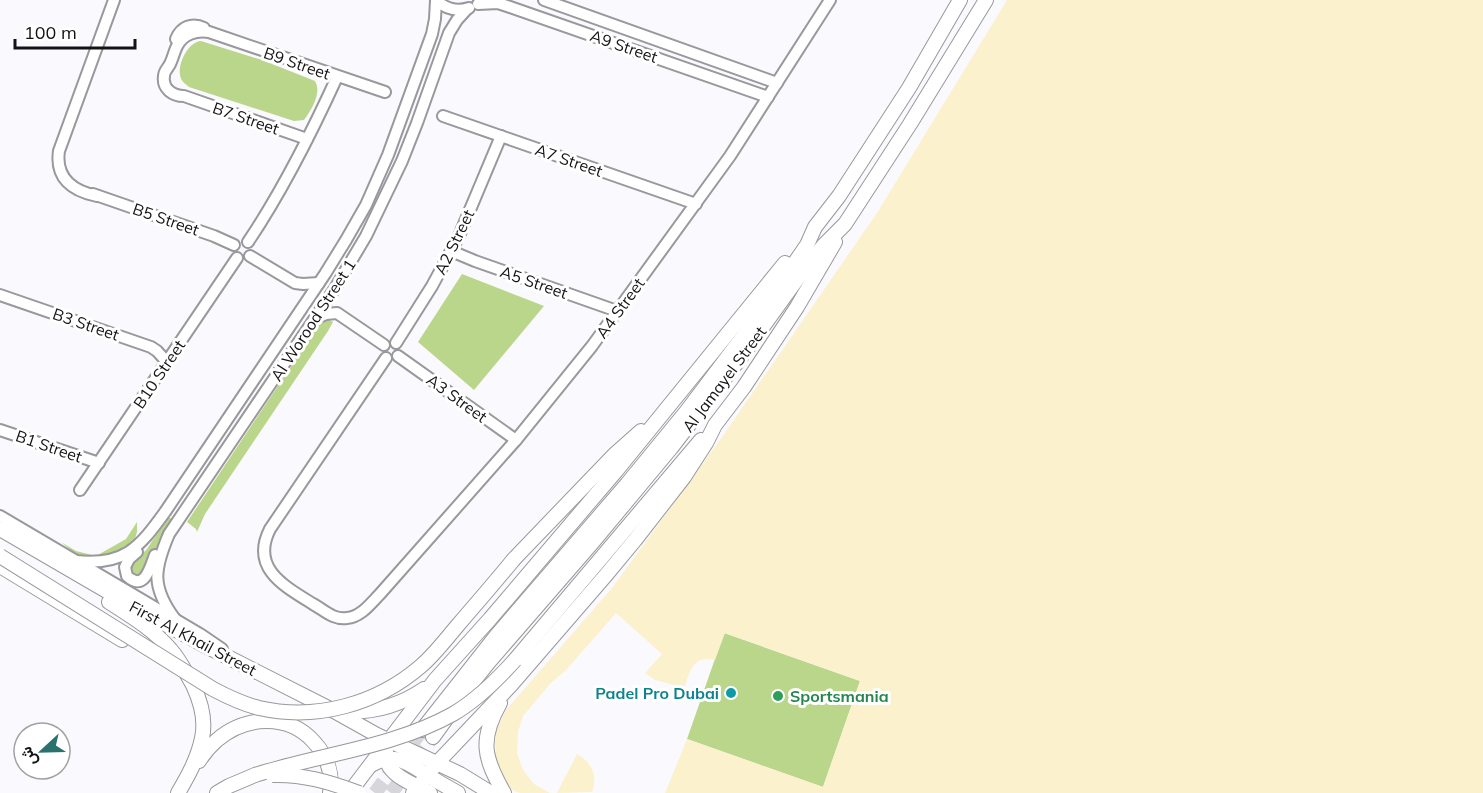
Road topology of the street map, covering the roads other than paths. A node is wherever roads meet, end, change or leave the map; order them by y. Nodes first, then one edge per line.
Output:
1 (114, 0) edge
2 (436, 0) edge
3 (544, 0) edge
4 (830, 0) edge
5 (960, 0) edge
6 (986, 0) edge
7 (480, 2) edge
8 (467, 9) junction
9 (337, 77) junction
10 (777, 83) junction
11 (385, 92) dead end
12 (184, 96) joint
13 (768, 97) junction
14 (443, 116) dead end
15 (501, 136) junction
16 (307, 139) junction
17 (696, 204) junction
18 (845, 224) junction
19 (815, 226) junction
20 (248, 242) junction
21 (234, 245) junction
22 (451, 251) junction
23 (250, 256) junction
24 (237, 258) junction
25 (295, 283) junction
26 (319, 283) junction
27 (334, 290) junction
28 (0, 295) edge
29 (303, 306) junction
30 (617, 312) junction
31 (337, 314) junction
32 (316, 318) junction
33 (396, 343) junction
34 (384, 345) junction
35 (398, 356) junction
36 (386, 358) junction
37 (167, 362) junction
38 (657, 420) junction
39 (715, 426) junction
40 (0, 430) edge
41 (516, 440) junction
42 (99, 463) junction
43 (81, 490) dead end
44 (0, 516) edge
45 (159, 520) junction
46 (0, 529) edge
47 (169, 534) junction
48 (0, 556) edge
49 (76, 561) junction
50 (0, 566) edge
51 (80, 576) junction
52 (175, 619) junction
53 (236, 662) junction
54 (435, 680) junction
55 (191, 681) junction
56 (511, 685) junction
57 (334, 711) junction
58 (390, 741) junction
59 (385, 759) junction
60 (437, 763) junction
61 (369, 767) junction
62 (190, 772) junction
63 (255, 775) junction
64 (427, 775) junction
65 (420, 791) edge
66 (178, 793) edge
67 (217, 793) edge
68 (330, 793) edge
69 (350, 793) edge
70 (359, 793) edge
71 (458, 793) edge
72 (491, 793) edge
73 (504, 793) edge

1 - 21 street, B5 Street
2 - 8 street, Al Worood Street 1
2 - 26 street, Al Worood Street 1
3 - 10 street, A9 Street
4 - 10 street, A4 Street
5 - 19 main road, Al Jamayel Street
6 - 18 main road, Al Jamayel Street
7 - 8 street, Al Worood Street 1
7 - 13 street, A9 Street
8 - 27 street, Al Worood Street 1
9 - 11 street, B9 Street
9 - 12 street, B9 Street
9 - 16 street
10 - 13 street, A4 Street
12 - 16 street, B7 Street
13 - 17 street, A4 Street
14 - 15 street, A7 Street
15 - 17 street, A7 Street
15 - 22 street, A2 Street
16 - 20 street
17 - 30 street, A4 Street
18 - 19 main road, Al Jamayel Street
18 - 39 main road
19 - 38 main road
20 - 21 street
20 - 23 street
21 - 24 street
22 - 30 street, A5 Street
22 - 33 street, A2 Street
23 - 24 street
23 - 25 street
24 - 37 street, B10 Street
25 - 26 street
25 - 29 street
26 - 29 street, Al Worood Street 1
27 - 31 street
27 - 32 street, Al Worood Street 1
28 - 37 street, B3 Street
29 - 45 street, Al Worood Street 1
30 - 41 street, A4 Street
31 - 32 street
31 - 34 street
32 - 47 street, Al Worood Street 1
33 - 34 street
33 - 35 street
34 - 36 street
35 - 36 street
35 - 41 street, A3 Street
36 - 41 street, A4 Street
37 - 42 street, B10 Street
38 - 48 main road, bridge
38 - 54 main road
39 - 56 main road
39 - 63 main road, bridge
40 - 42 street, B1 Street
42 - 43 street, B10 Street
44 - 49 street
45 - 47 street
45 - 49 street, Al Worood Street 1
46 - 51 main road, First Al Khail Street
47 - 52 street, Al Worood Street 1
49 - 52 street
50 - 55 main road
51 - 53 main road, First Al Khail Street
51 - 55 main road
52 - 53 street
53 - 57 main road, First Al Khail Street
54 - 57 main road
54 - 58 main road
55 - 62 main road
56 - 60 main road
56 - 73 main road
57 - 58 main road, First Al Khail Street
58 - 59 main road
58 - 60 main road, First Al Khail Street
58 - 61 main road
59 - 61 main road
59 - 64 main road
59 - 65 main road
60 - 64 main road
60 - 72 main road, First Al Khail Street
61 - 69 main road
62 - 66 main road
62 - 68 main road
63 - 67 main road
63 - 70 main road, bridge
64 - 65 main road
64 - 71 main road

